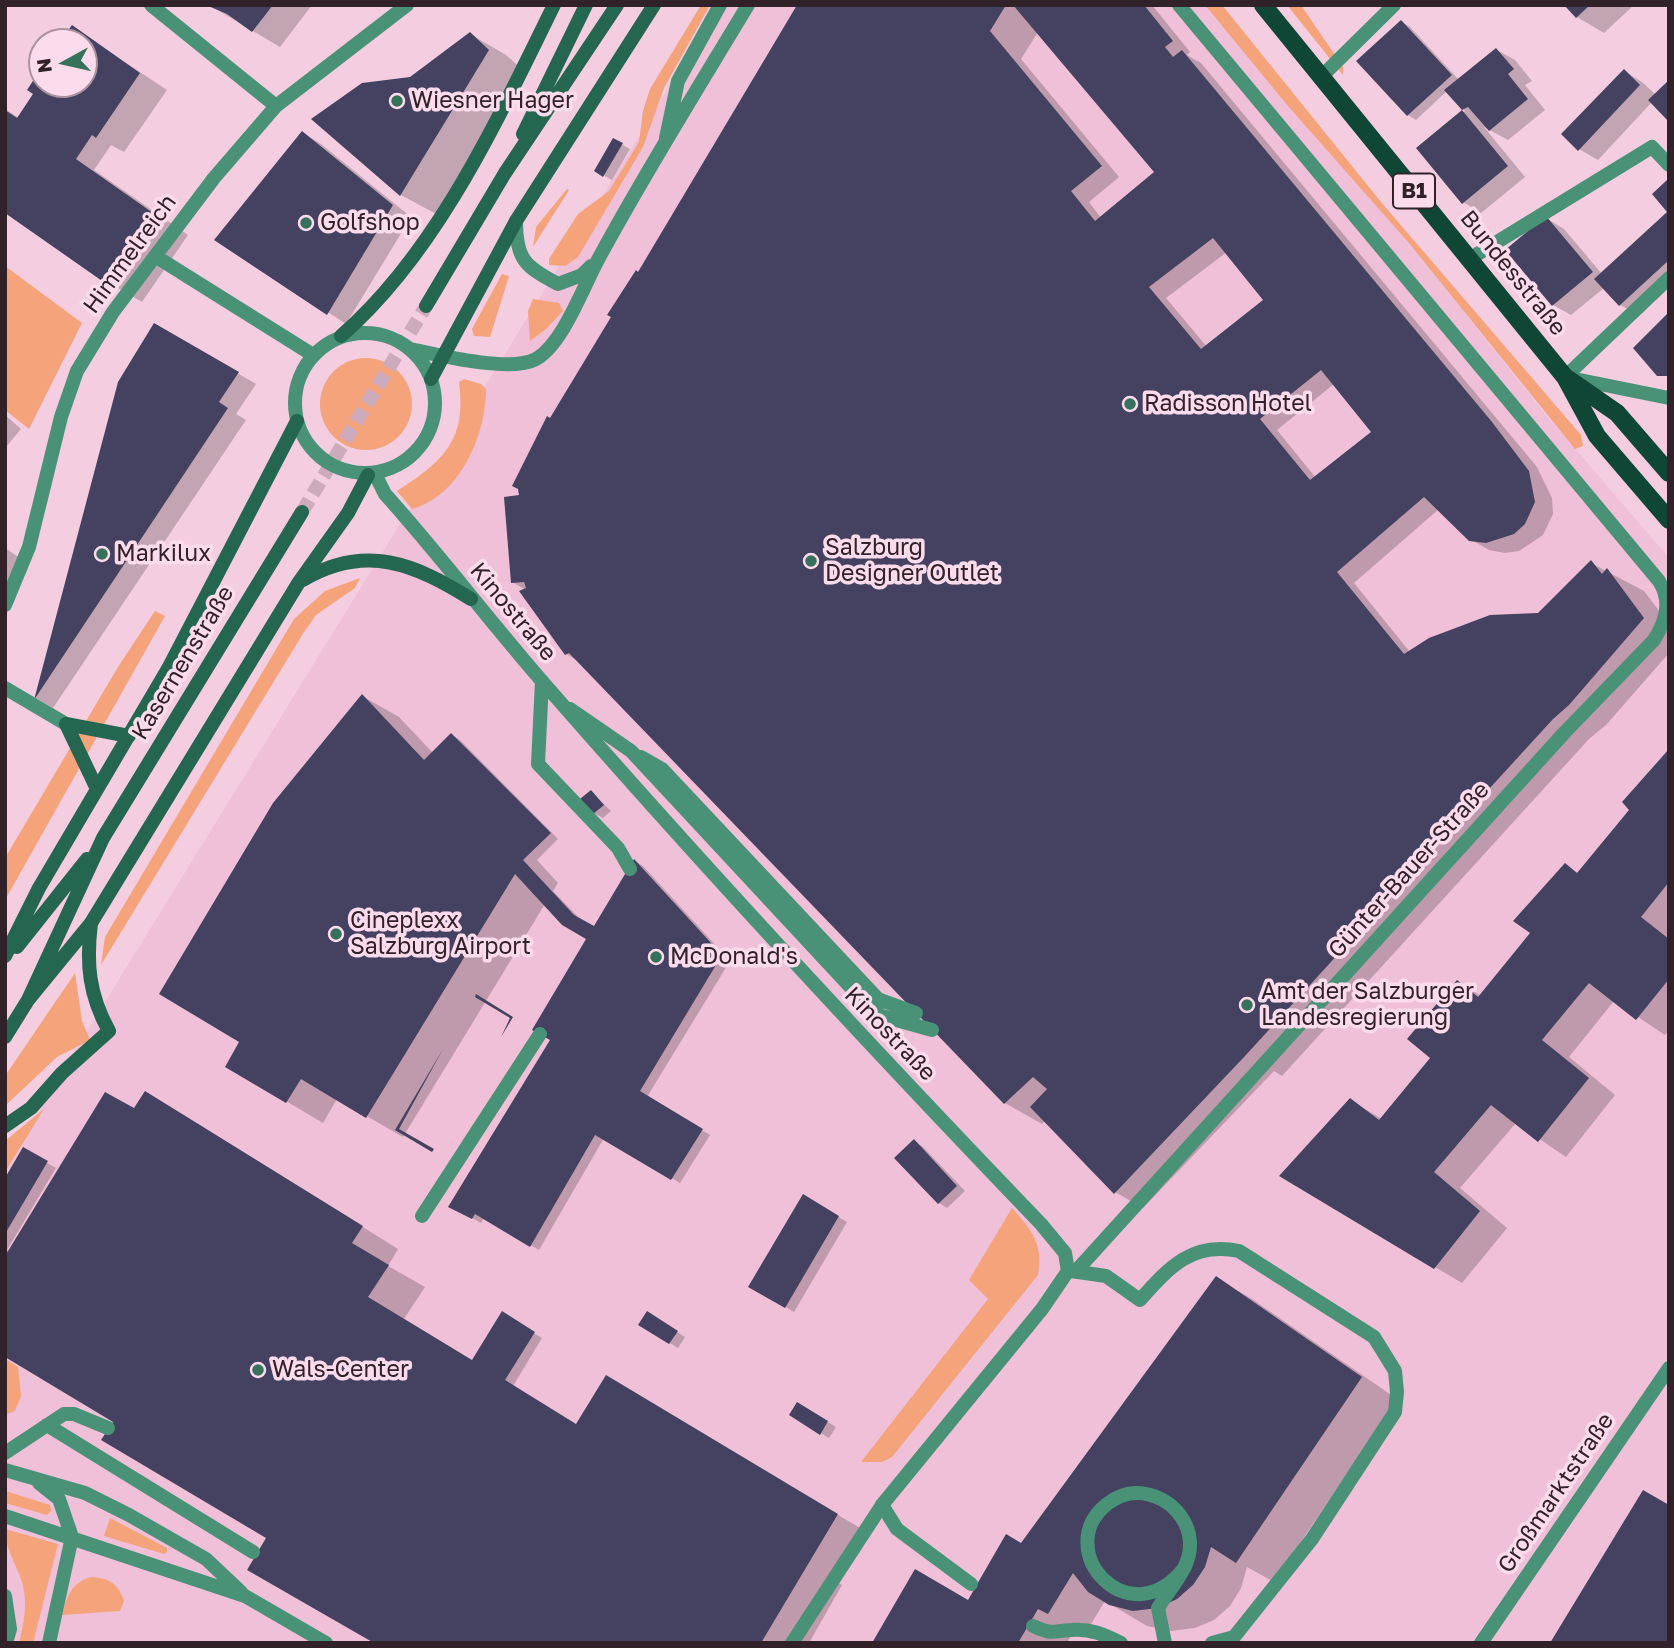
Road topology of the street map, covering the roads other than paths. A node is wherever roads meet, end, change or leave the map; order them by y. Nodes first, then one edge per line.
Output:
1 (152, 5) edge
2 (407, 5) edge
3 (555, 5) edge
4 (586, 5) edge
5 (617, 5) edge
6 (654, 5) edge
7 (720, 5) edge
8 (1179, 5) edge
9 (1263, 5) edge
10 (1394, 5) edge
11 (748, 6) edge
12 (1320, 78) junction
13 (276, 106) junction
14 (665, 144) junction
15 (1669, 166) edge
16 (505, 173) junction
17 (516, 221) junction
18 (155, 256) junction
19 (599, 257) junction
20 (1471, 258) junction
21 (1669, 278) edge
22 (426, 306) tunnel mouth
23 (341, 336) junction
24 (411, 349) junction
25 (313, 355) junction
26 (444, 357) junction
27 (1565, 377) junction
28 (431, 379) junction
29 (1669, 398) edge
30 (297, 421) junction
31 (1669, 473) edge
32 (371, 475) junction
33 (302, 512) tunnel mouth
34 (1669, 520) edge
35 (299, 582) junction
36 (471, 599) junction
37 (5, 605) edge
38 (542, 681) junction
39 (5, 688) edge
40 (563, 704) junction
41 (66, 724) junction
42 (129, 736) junction
43 (631, 751) junction
44 (97, 789) junction
45 (103, 838) junction
46 (630, 869) dead end
47 (91, 923) junction
48 (5, 956) edge
49 (5, 962) edge
50 (28, 1000) junction
51 (916, 1013) dead end
52 (932, 1030) dead end
53 (540, 1034) dead end
54 (5, 1037) edge
55 (5, 1126) edge
56 (422, 1216) dead end
57 (1073, 1271) junction
58 (1669, 1368) edge
59 (47, 1424) junction
60 (108, 1428) dead end
61 (5, 1453) edge
62 (5, 1470) edge
63 (35, 1480) junction
64 (882, 1504) junction
65 (5, 1516) edge
66 (72, 1537) junction
67 (253, 1552) dead end
68 (1185, 1567) junction
69 (971, 1584) dead end
70 (5, 1596) edge
71 (245, 1596) junction
72 (1033, 1626) dead end
73 (1047, 1638) edge
74 (6, 1643) edge
75 (49, 1643) edge
76 (326, 1643) edge
77 (792, 1643) edge
78 (1121, 1643) edge
79 (1165, 1643) edge
80 (1212, 1643) edge
81 (1481, 1643) edge

1 - 13 street
2 - 13 street, Himmelreich
3 - 23 main road
4 - 16 main road
5 - 16 main road
6 - 17 main road
7 - 14 street
8 - 57 street, Günter-Bauer-Straße
9 - 12 main road, Bundesstraße / B1
10 - 12 street
11 - 14 street
12 - 20 main road, Bundesstraße / B1
13 - 18 street, Himmelreich
14 - 19 street
15 - 20 street
16 - 22 main road
17 - 19 street
17 - 26 main road
18 - 25 street
18 - 37 street, Himmelreich
19 - 26 street
20 - 27 main road, Bundesstraße / B1
21 - 27 street
23 - 24 street
23 - 25 street
24 - 26 street
24 - 28 street
25 - 30 street
26 - 28 main road
27 - 29 street
27 - 31 main road, Bundesstraße / B1
27 - 34 main road, Bundesstraße / B1
28 - 32 street
30 - 32 street
30 - 42 main road
32 - 35 main road
32 - 36 street, Kinostraße
33 - 45 main road, Kasernenstraße
35 - 36 main road
35 - 47 main road
36 - 38 street, Kinostraße
38 - 40 street, Kinostraße
38 - 46 street
39 - 41 street
40 - 43 street
40 - 57 street, Kinostraße
41 - 42 main road
41 - 44 main road
42 - 44 main road
43 - 51 street
43 - 52 street
44 - 48 main road
45 - 49 main road, Kasernenstraße
45 - 50 main road, Kasernenstraße
47 - 50 main road
47 - 55 main road
50 - 54 main road, Kasernenstraße
53 - 56 street
57 - 64 street
57 - 80 street
58 - 81 street, Großmarktstraße
59 - 60 street
59 - 61 street
59 - 67 street
62 - 63 street
63 - 66 street
63 - 71 street
64 - 69 street
64 - 77 street
65 - 66 street
66 - 71 street
66 - 75 street
68 - 68 street
68 - 79 street
70 - 74 street
71 - 76 street
72 - 73 street
73 - 78 street

